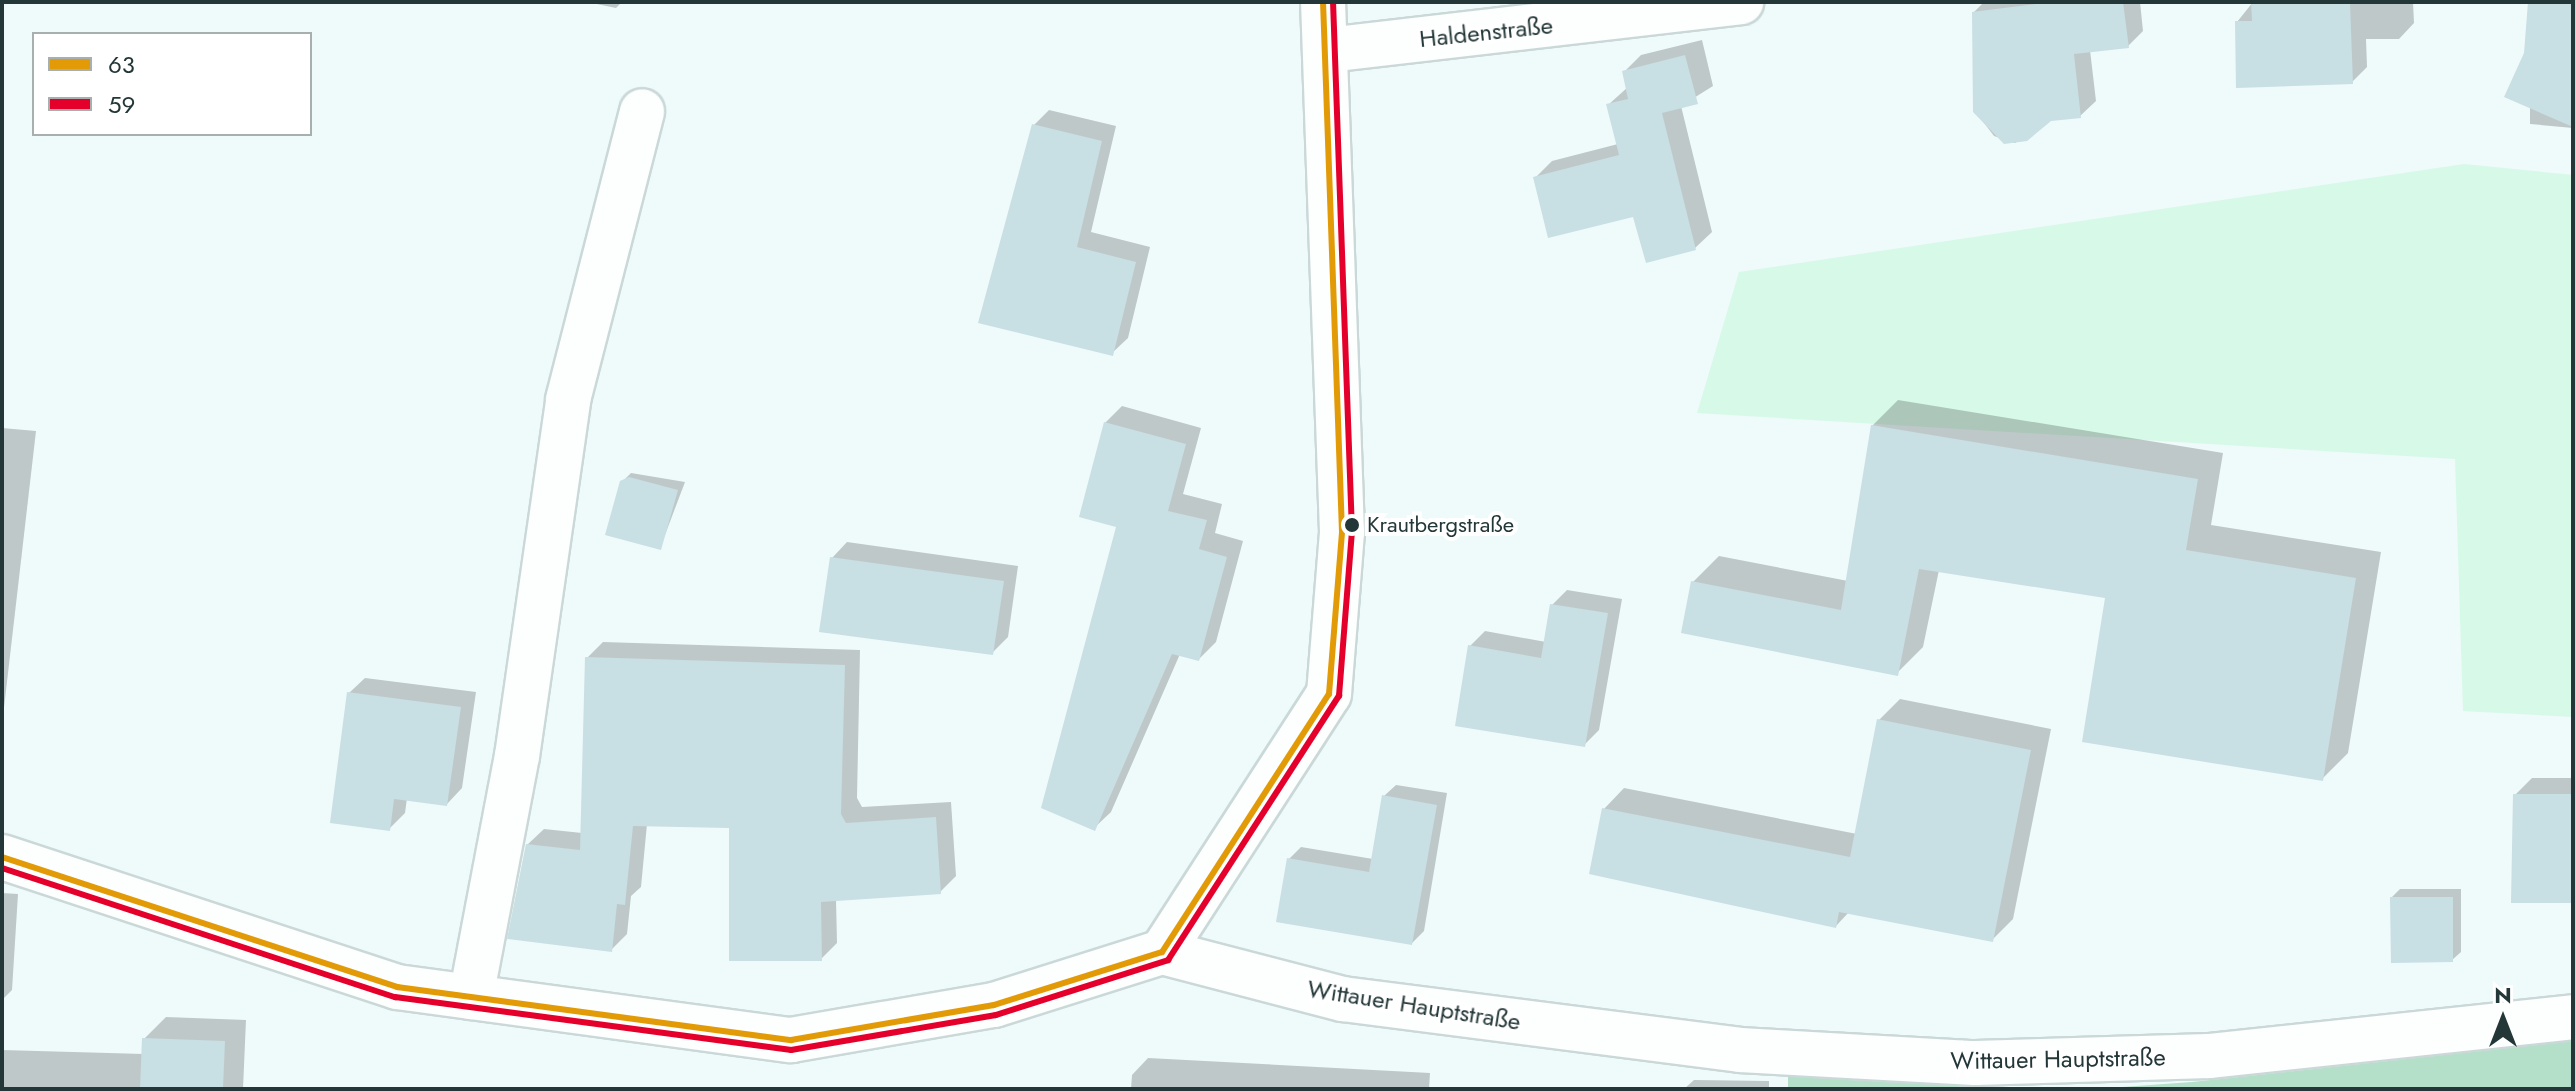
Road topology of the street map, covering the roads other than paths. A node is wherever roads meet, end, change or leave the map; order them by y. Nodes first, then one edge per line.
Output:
1 (1323, 2) edge
2 (1741, 2) edge
3 (1327, 50) junction
4 (642, 111) dead end
5 (2, 857) edge
6 (1162, 952) junction
7 (471, 997) junction
8 (2573, 1017) edge

1 - 3 street
2 - 3 street, Haldenstraße
3 - 6 street
4 - 7 street
5 - 7 street
6 - 7 street
6 - 8 street, Wittauer Hauptstraße

